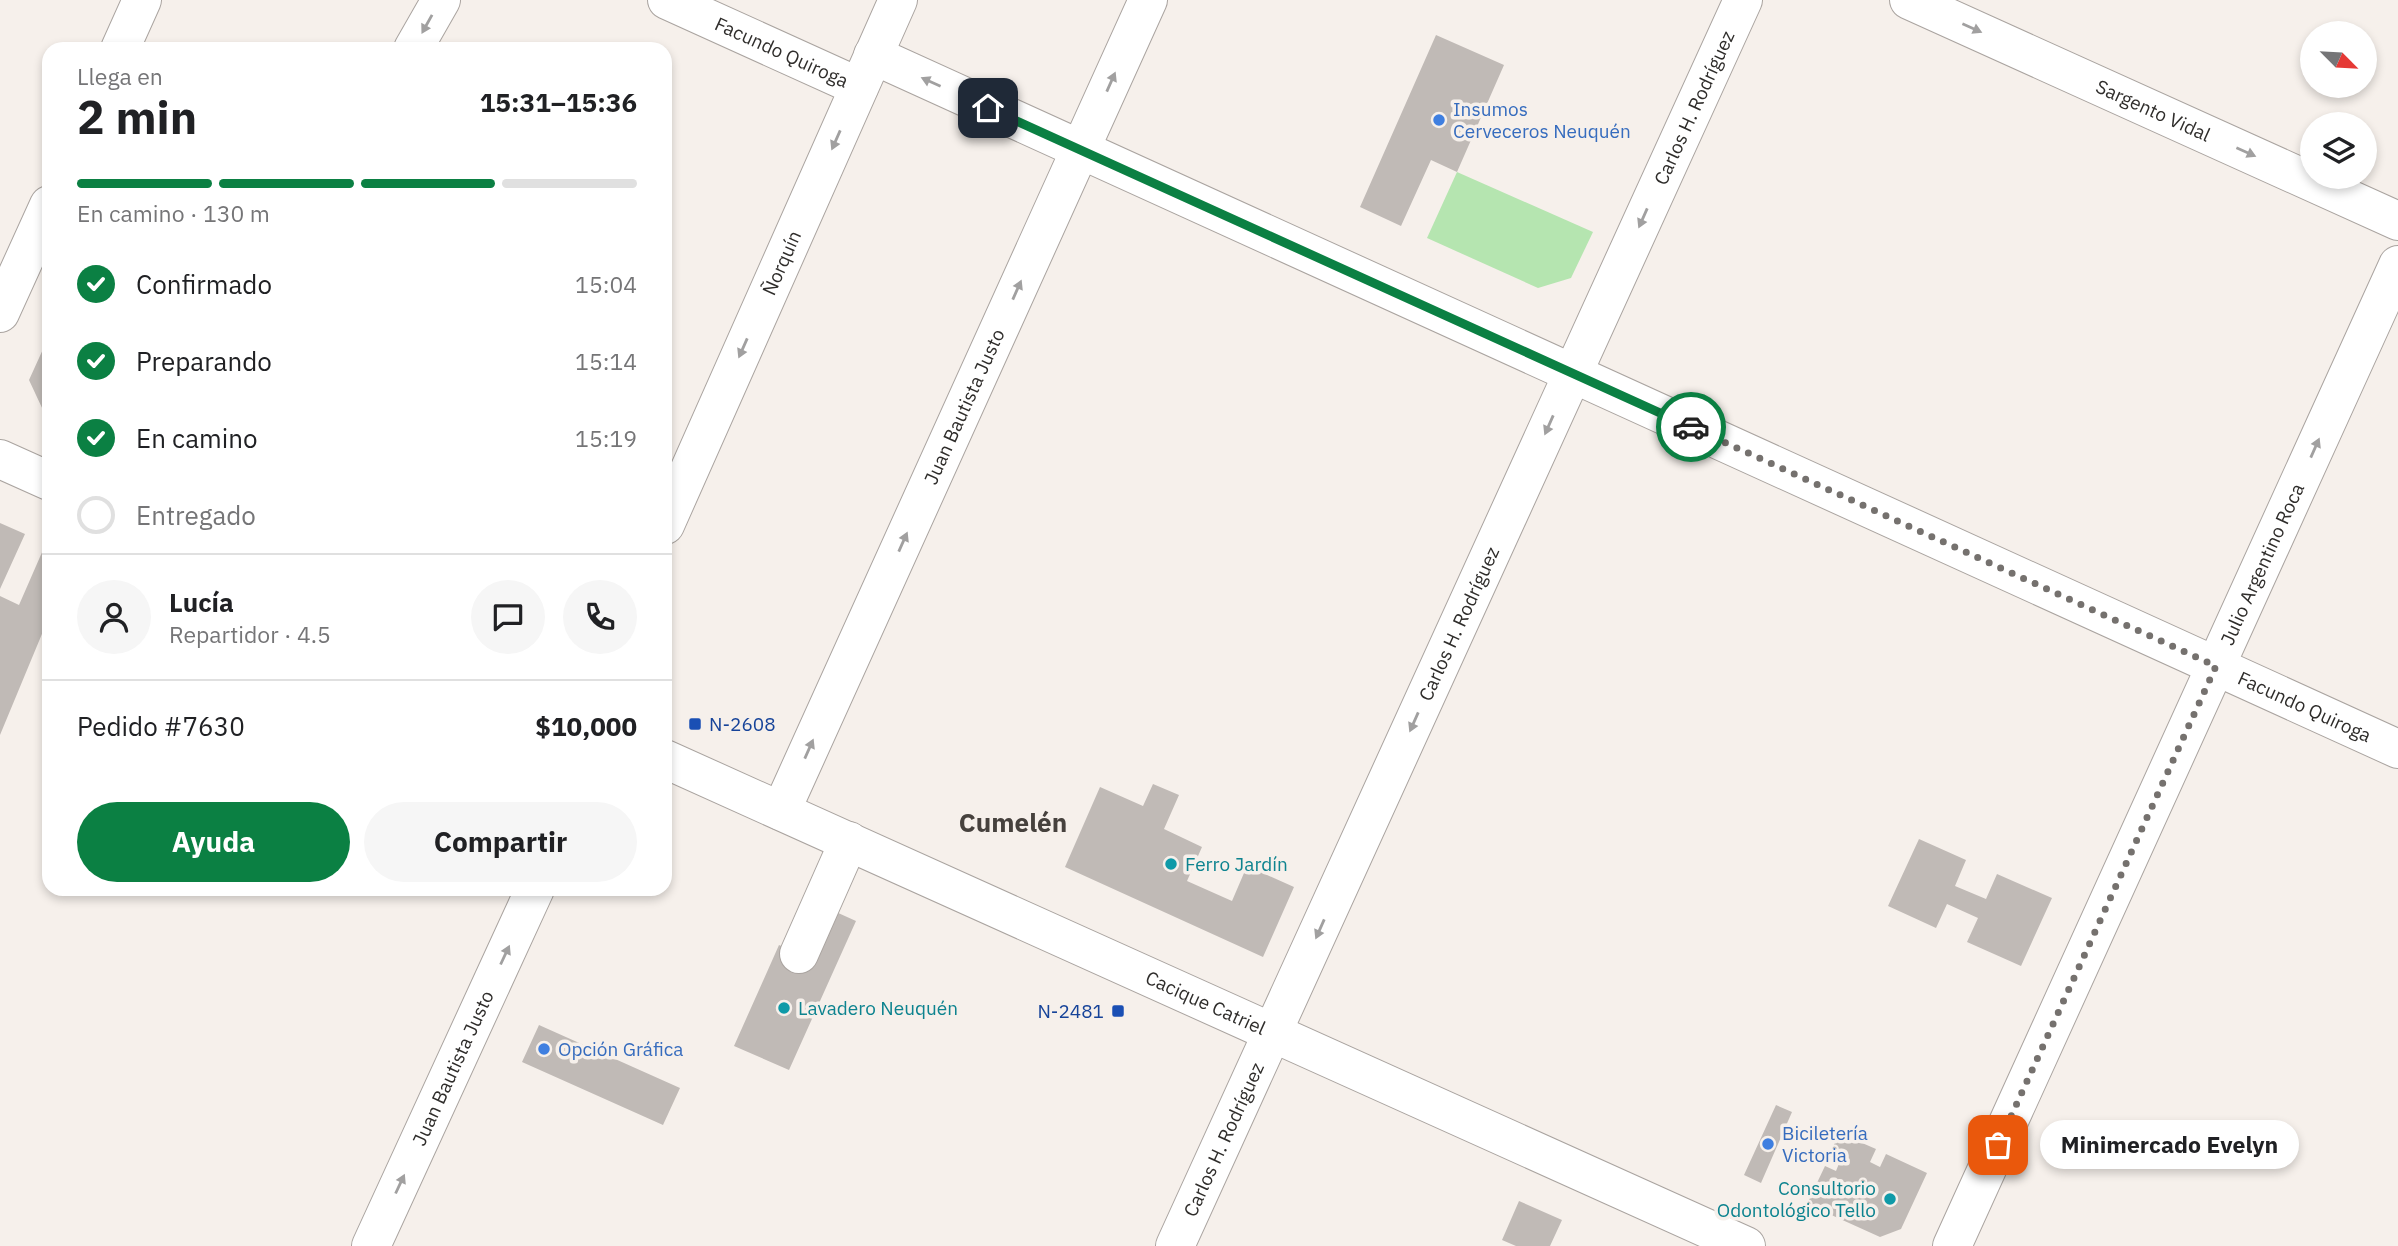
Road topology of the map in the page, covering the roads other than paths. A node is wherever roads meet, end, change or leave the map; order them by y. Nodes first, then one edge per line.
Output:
1 (142, 0) edge
2 (441, 0) edge
3 (667, 0) edge
4 (898, 0) edge
5 (1148, 0) edge
6 (1743, 0) edge
7 (1909, 0) edge
8 (123, 42) edge
9 (417, 42) edge
10 (866, 71) junction
11 (1080, 149) junction
12 (42, 220) edge
13 (2398, 221) edge
14 (2398, 265) edge
15 (0, 313) edge
16 (1573, 374) junction
17 (0, 459) edge
18 (42, 478) edge
19 (672, 509) edge
20 (2216, 666) junction
21 (2398, 749) edge
22 (672, 761) edge
23 (781, 811) junction
24 (849, 841) junction
25 (532, 896) edge
26 (799, 954) dead end
27 (1273, 1032) junction
28 (371, 1246) edge
29 (1175, 1246) edge
30 (1746, 1246) edge
31 (1952, 1246) edge

1 - 8 street
2 -> 9 street
3 - 10 street, Facundo Quiroga
4 - 10 street, Ñorquín
11 -> 5 street, Juan Bautista Justo
6 -> 16 street, Carlos H. Rodríguez
7 -> 13 street, Sargento Vidal
11 -> 10 street, Facundo Quiroga
10 -> 19 street, Ñorquín
11 - 16 street, Facundo Quiroga
23 -> 11 street, Juan Bautista Justo
12 - 15 street
20 -> 14 street, Julio Argentino Roca
16 - 20 street, Facundo Quiroga
16 -> 27 street, Carlos H. Rodríguez
17 - 18 street
20 - 21 street, Facundo Quiroga
20 - 31 street, Julio Argentino Roca
22 - 23 street, Cacique Catriel
23 - 24 street, Cacique Catriel
24 - 26 street
24 - 27 street, Cacique Catriel
28 -> 25 street, Juan Bautista Justo
27 - 29 street, Carlos H. Rodríguez
27 - 30 street, Cacique Catriel

